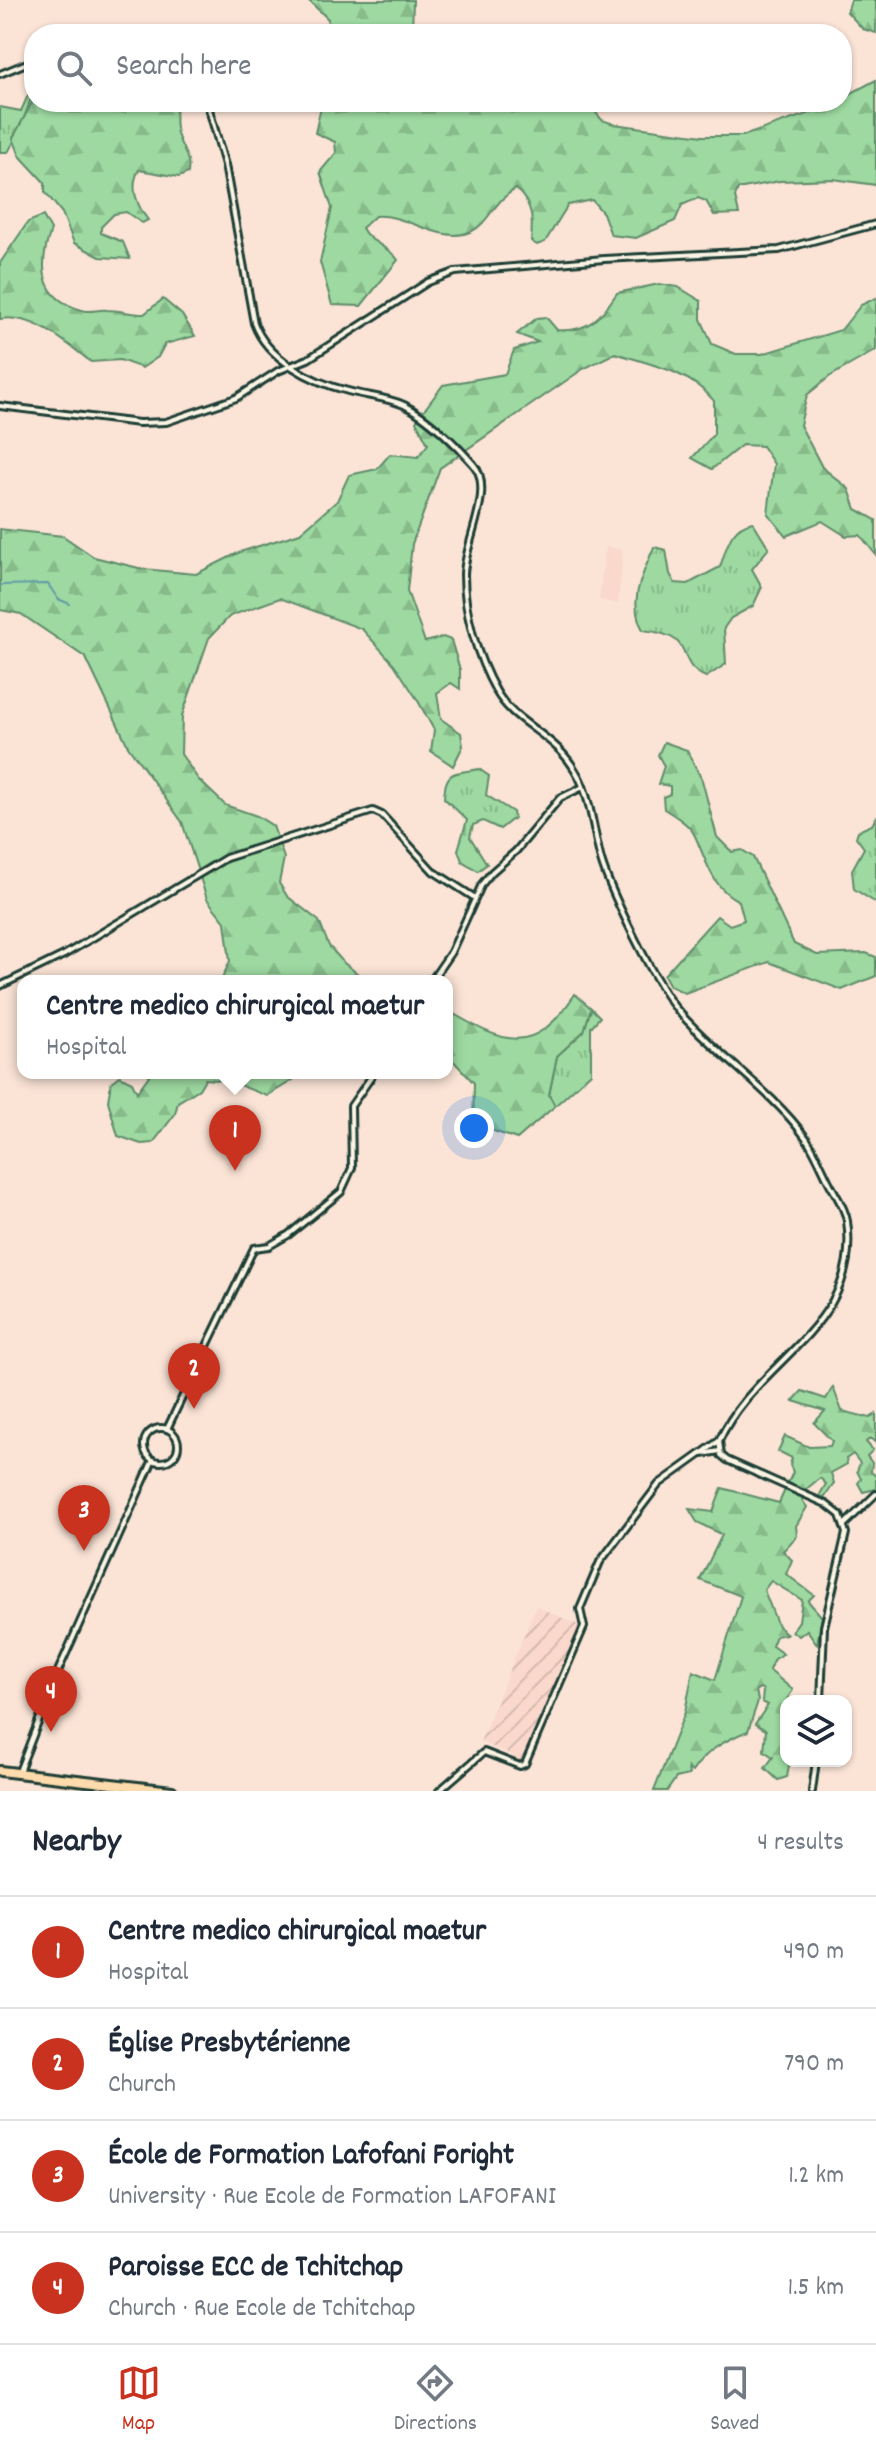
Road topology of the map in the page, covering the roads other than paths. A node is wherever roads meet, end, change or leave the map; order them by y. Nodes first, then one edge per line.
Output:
1 (24, 64) edge
2 (0, 74) edge
3 (210, 112) edge
4 (876, 224) edge
5 (295, 366) junction
6 (0, 406) edge
7 (583, 787) junction
8 (475, 898) junction
9 (23, 975) edge
10 (435, 975) edge
11 (370, 1079) edge
12 (167, 1429) junction
13 (719, 1441) junction
14 (720, 1451) junction
15 (700, 1454) junction
16 (153, 1460) junction
17 (876, 1494) edge
18 (845, 1524) junction
19 (821, 1695) edge
20 (815, 1767) edge
21 (0, 1773) edge
22 (18, 1775) junction
23 (107, 1787) edge
24 (126, 1787) junction
25 (143, 1791) edge
26 (172, 1791) edge
27 (439, 1791) edge
28 (812, 1791) edge

1 - 2 street
3 - 5 street
4 - 5 street
5 - 6 street
5 - 7 street
7 - 8 street
7 - 13 street
8 - 9 street
8 - 10 street
11 - 12 street
12 - 16 street
12 - 16 street
13 - 14 street
13 - 15 street
14 - 15 street
14 - 18 street
15 - 27 street
16 - 22 street
17 - 18 street
18 - 19 street
20 - 28 street
21 - 22 highway
22 - 23 highway
23 - 24 highway
24 - 25 highway
24 - 26 highway

